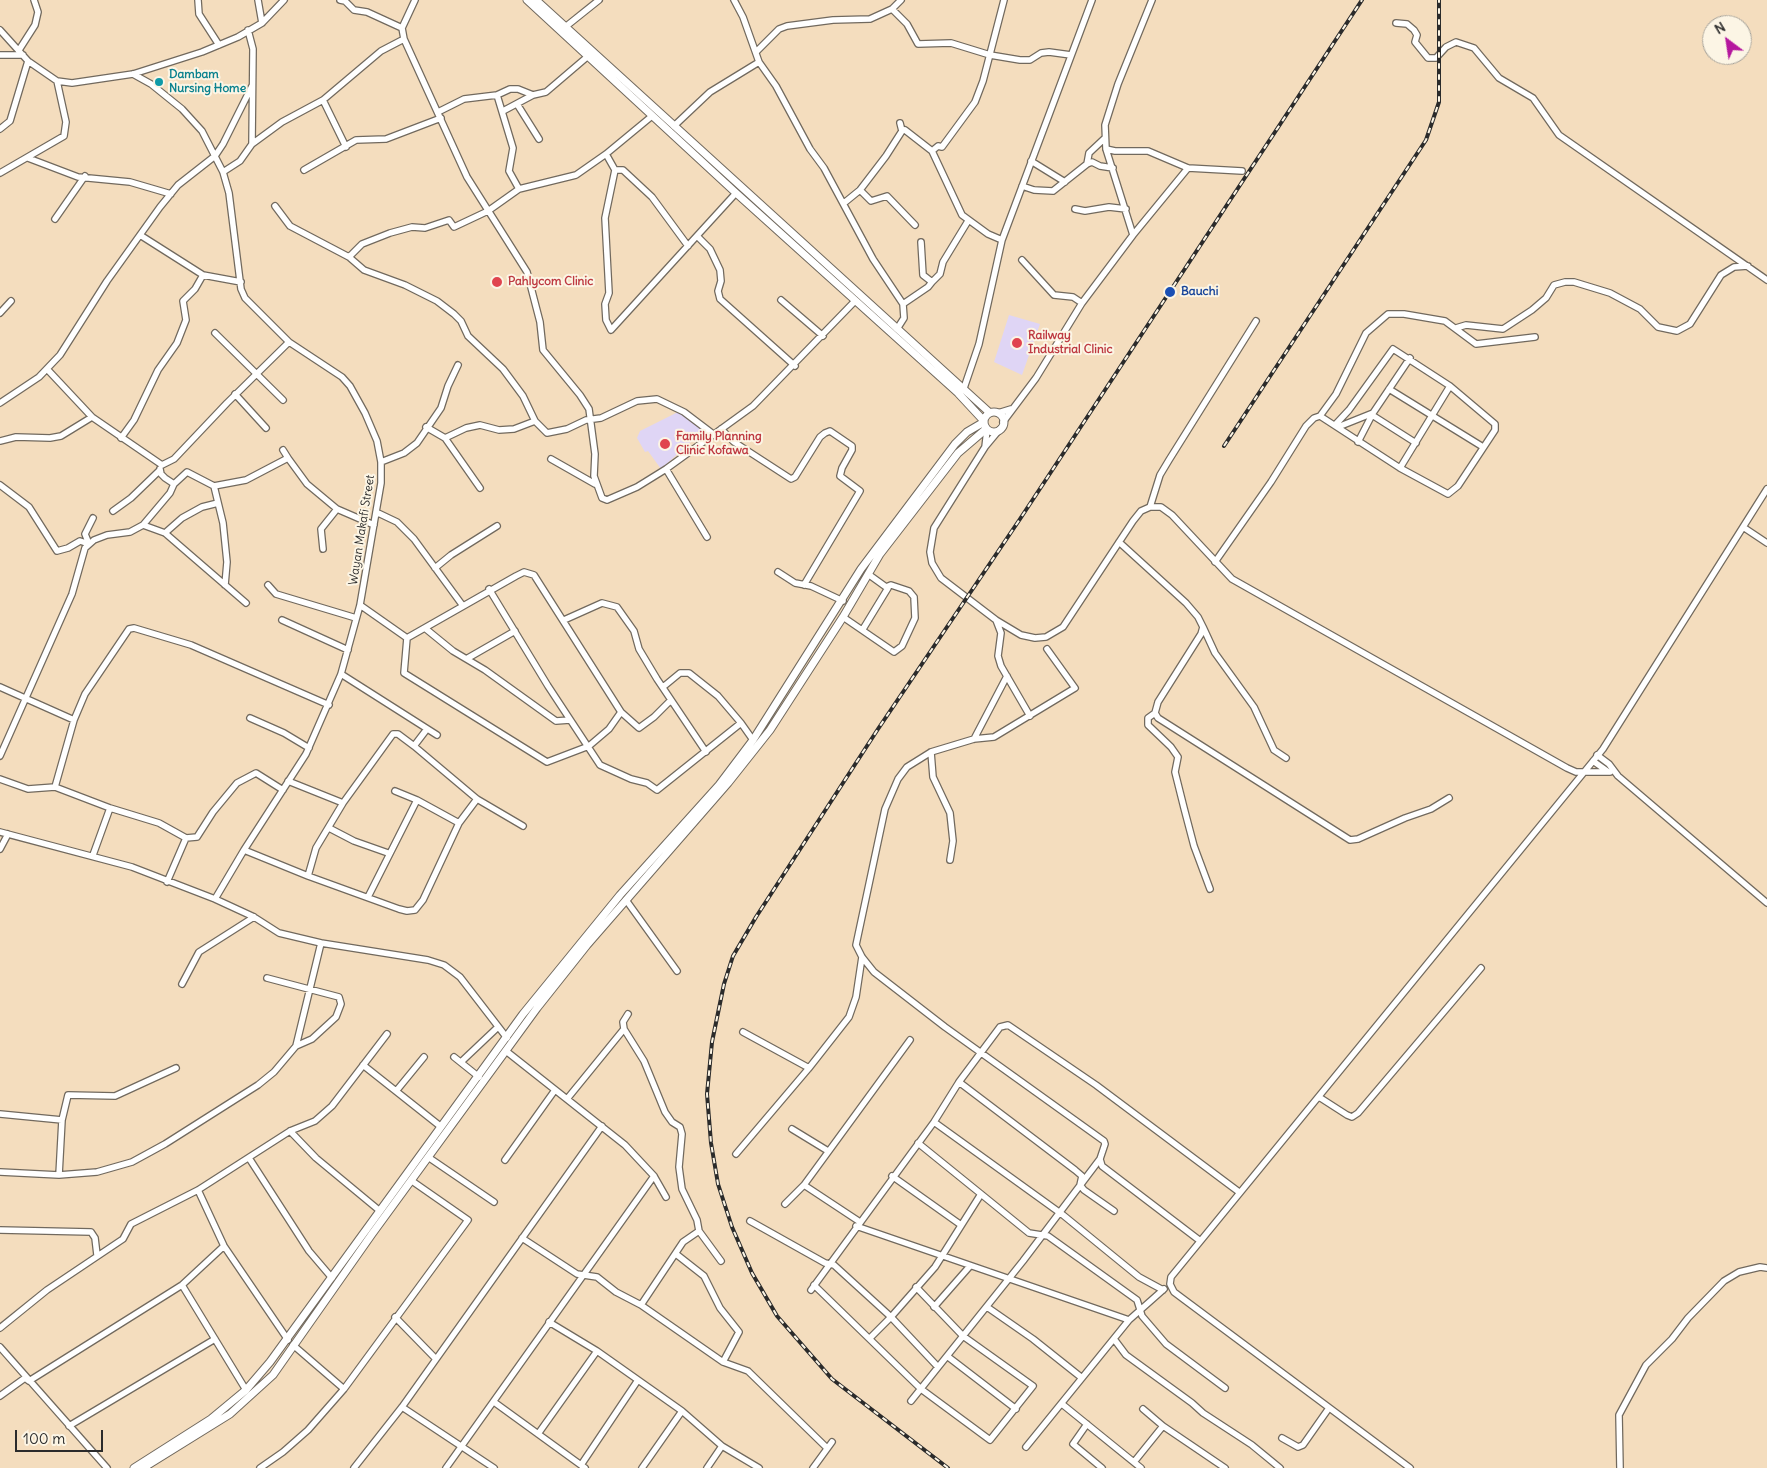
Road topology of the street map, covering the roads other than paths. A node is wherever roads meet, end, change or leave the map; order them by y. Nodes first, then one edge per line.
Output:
1 (34, 0) edge
2 (198, 0) edge
3 (258, 0) edge
4 (284, 0) edge
5 (340, 0) edge
6 (415, 0) edge
7 (528, 0) edge
8 (536, 0) edge
9 (599, 0) edge
10 (734, 0) edge
11 (901, 0) edge
12 (1004, 0) edge
13 (1092, 0) edge
14 (1152, 0) edge
15 (892, 9) junction
16 (262, 23) junction
17 (1396, 23) dead end
18 (402, 28) junction
19 (564, 28) junction
20 (0, 30) edge
21 (248, 30) junction
22 (404, 39) junction
23 (219, 45) junction
24 (21, 52) junction
25 (756, 52) junction
26 (0, 55) edge
27 (990, 55) junction
28 (1071, 55) junction
29 (587, 57) junction
30 (28, 61) junction
31 (760, 62) junction
32 (133, 74) junction
33 (57, 81) junction
34 (252, 86) junction
35 (497, 95) junction
36 (533, 95) junction
37 (323, 100) junction
38 (517, 104) junction
39 (503, 111) junction
40 (438, 112) junction
41 (652, 116) junction
42 (441, 118) junction
43 (900, 124) dead end
44 (674, 126) junction
45 (0, 129) edge
46 (905, 130) dead end
47 (1105, 138) junction
48 (539, 140) dead end
49 (252, 144) junction
50 (346, 147) junction
51 (1106, 149) junction
52 (932, 151) junction
53 (606, 154) junction
54 (215, 156) junction
55 (28, 158) junction
56 (1031, 161) junction
57 (1087, 164) junction
58 (1113, 168) junction
59 (1188, 168) junction
60 (304, 170) dead end
61 (614, 170) junction
62 (1242, 171) dead end
63 (223, 172) junction
64 (0, 173) edge
65 (85, 176) junction
66 (1065, 182) junction
67 (1022, 186) junction
68 (519, 189) junction
69 (860, 190) junction
70 (736, 193) junction
71 (171, 194) junction
72 (844, 202) junction
73 (275, 206) dead end
74 (1075, 209) dead end
75 (1126, 209) junction
76 (488, 211) junction
77 (55, 219) dead end
78 (968, 221) junction
79 (915, 225) dead end
80 (1133, 235) junction
81 (140, 236) junction
82 (697, 236) junction
83 (1002, 240) junction
84 (922, 242) dead end
85 (688, 246) junction
86 (349, 257) junction
87 (1022, 260) dead end
88 (1748, 266) junction
89 (204, 275) junction
90 (1767, 280) edge
91 (240, 282) junction
92 (932, 282) junction
93 (781, 300) dead end
94 (11, 301) dead end
95 (855, 301) junction
96 (1082, 303) junction
97 (903, 304) junction
98 (0, 313) edge
99 (1256, 321) dead end
100 (1456, 328) junction
101 (897, 329) junction
102 (215, 333) dead end
103 (823, 336) junction
104 (1535, 337) dead end
105 (289, 342) junction
106 (1410, 358) junction
107 (458, 365) dead end
108 (795, 366) junction
109 (47, 369) junction
110 (257, 375) junction
111 (1450, 386) junction
112 (964, 388) junction
113 (1389, 389) junction
114 (235, 394) junction
115 (283, 400) dead end
116 (0, 403) edge
117 (1011, 409) junction
118 (994, 413) junction
119 (1373, 414) junction
120 (1432, 415) junction
121 (1320, 416) junction
122 (92, 417) junction
123 (591, 420) junction
124 (535, 421) junction
125 (985, 425) junction
126 (1002, 426) junction
127 (1336, 426) junction
128 (426, 427) junction
129 (266, 428) dead end
130 (720, 429) junction
131 (713, 434) junction
132 (121, 438) junction
133 (445, 438) junction
134 (0, 441) edge
135 (1358, 442) junction
136 (1416, 443) junction
137 (985, 447) junction
138 (1483, 447) junction
139 (283, 450) dead end
140 (288, 458) junction
141 (550, 459) dead end
142 (381, 462) junction
143 (161, 468) junction
144 (1400, 468) junction
145 (666, 469) junction
146 (174, 484) junction
147 (595, 484) junction
148 (0, 485) edge
149 (214, 486) junction
150 (480, 488) dead end
151 (1767, 489) edge
152 (218, 503) junction
153 (1150, 507) junction
154 (337, 509) junction
155 (114, 511) dead end
156 (376, 512) junction
157 (93, 518) dead end
158 (143, 525) junction
159 (374, 525) junction
160 (497, 526) dead end
161 (1743, 527) junction
162 (165, 533) junction
163 (707, 537) dead end
164 (1119, 542) junction
165 (1767, 543) edge
166 (88, 544) junction
167 (323, 548) dead end
168 (1215, 562) junction
169 (436, 568) junction
170 (778, 572) dead end
171 (868, 574) junction
172 (225, 585) junction
173 (268, 585) dead end
174 (804, 585) junction
175 (888, 588) junction
176 (489, 589) junction
177 (843, 601) junction
178 (246, 602) dead end
179 (360, 605) junction
180 (463, 606) junction
181 (843, 617) junction
182 (356, 618) junction
183 (282, 620) dead end
184 (564, 620) junction
185 (996, 620) junction
186 (1203, 627) junction
187 (426, 629) junction
188 (863, 629) junction
189 (515, 631) junction
190 (406, 638) junction
191 (1047, 649) dead end
192 (348, 650) junction
193 (468, 658) junction
194 (341, 674) junction
195 (1007, 676) junction
196 (663, 687) junction
197 (0, 688) edge
198 (26, 700) junction
199 (671, 700) junction
200 (329, 705) junction
201 (621, 712) junction
202 (1155, 713) junction
203 (1030, 716) junction
204 (250, 718) dead end
205 (74, 720) junction
206 (570, 720) junction
207 (741, 724) junction
208 (427, 729) junction
209 (437, 735) dead end
210 (974, 739) junction
211 (754, 740) junction
212 (414, 746) junction
213 (589, 746) junction
214 (309, 748) junction
215 (751, 749) junction
216 (1603, 749) junction
217 (706, 752) junction
218 (931, 752) junction
219 (0, 756) edge
220 (1286, 758) dead end
221 (1595, 758) junction
222 (1609, 764) junction
223 (1584, 772) junction
224 (1610, 772) junction
225 (1618, 776) junction
226 (0, 778) edge
227 (288, 781) junction
228 (55, 788) junction
229 (283, 790) junction
230 (395, 791) dead end
231 (1449, 798) dead end
232 (477, 799) junction
233 (417, 800) junction
234 (343, 803) junction
235 (110, 808) junction
236 (459, 823) junction
237 (523, 826) dead end
238 (329, 828) junction
239 (0, 832) edge
240 (8, 834) junction
241 (186, 838) junction
242 (0, 849) edge
243 (244, 850) junction
244 (388, 854) junction
245 (94, 855) junction
246 (950, 860) dead end
247 (308, 876) junction
248 (167, 882) junction
249 (1210, 890) dead end
250 (368, 897) junction
251 (215, 899) junction
252 (626, 900) junction
253 (1767, 903) edge
254 (254, 917) junction
255 (321, 943) junction
256 (576, 954) junction
257 (862, 958) junction
258 (1481, 968) dead end
259 (677, 971) dead end
260 (267, 978) dead end
261 (182, 984) dead end
262 (310, 988) junction
263 (628, 1014) dead end
264 (498, 1027) junction
265 (624, 1029) junction
266 (744, 1032) dead end
267 (387, 1034) dead end
268 (506, 1038) junction
269 (910, 1040) dead end
270 (296, 1046) junction
271 (506, 1051) junction
272 (982, 1053) junction
273 (424, 1057) dead end
274 (454, 1057) dead end
275 (460, 1062) junction
276 (363, 1065) junction
277 (176, 1068) dead end
278 (810, 1068) junction
279 (479, 1077) junction
280 (959, 1082) junction
281 (397, 1090) junction
282 (555, 1090) junction
283 (1319, 1097) junction
284 (567, 1099) junction
285 (0, 1114) edge
286 (62, 1120) junction
287 (934, 1122) junction
288 (440, 1126) junction
289 (602, 1126) junction
290 (792, 1129) dead end
291 (290, 1131) junction
292 (918, 1143) junction
293 (828, 1151) junction
294 (736, 1154) dead end
295 (428, 1157) junction
296 (249, 1158) junction
297 (1100, 1159) junction
298 (505, 1160) dead end
299 (0, 1172) edge
300 (59, 1175) junction
301 (654, 1176) junction
302 (892, 1176) junction
303 (412, 1181) junction
304 (804, 1185) junction
305 (1080, 1185) junction
306 (198, 1190) junction
307 (1239, 1192) junction
308 (980, 1194) junction
309 (666, 1197) dead end
310 (494, 1202) dead end
311 (785, 1204) dead end
312 (380, 1211) junction
313 (1114, 1211) dead end
314 (1057, 1213) junction
315 (750, 1221) dead end
316 (858, 1224) junction
317 (961, 1225) junction
318 (0, 1230) edge
319 (699, 1230) junction
320 (1042, 1235) junction
321 (522, 1238) junction
322 (1199, 1240) junction
323 (224, 1246) junction
324 (676, 1254) junction
325 (97, 1255) junction
326 (943, 1255) junction
327 (721, 1261) dead end
328 (829, 1264) junction
329 (970, 1266) junction
330 (1767, 1268) edge
331 (581, 1276) junction
332 (332, 1278) junction
333 (1009, 1278) junction
334 (1170, 1284) junction
335 (182, 1285) junction
336 (916, 1287) junction
337 (1163, 1290) junction
338 (641, 1305) junction
339 (934, 1307) junction
340 (986, 1307) junction
341 (1140, 1310) junction
342 (395, 1317) junction
343 (891, 1317) junction
344 (1129, 1320) junction
345 (549, 1322) junction
346 (0, 1328) edge
347 (963, 1336) junction
348 (870, 1338) junction
349 (215, 1339) junction
350 (1114, 1339) junction
351 (290, 1343) junction
352 (0, 1347) edge
353 (596, 1350) junction
354 (947, 1356) junction
355 (436, 1358) junction
356 (723, 1362) junction
357 (938, 1367) junction
358 (1082, 1378) junction
359 (638, 1380) junction
360 (29, 1381) junction
361 (1224, 1388) dead end
362 (344, 1389) junction
363 (921, 1389) junction
364 (246, 1390) junction
365 (0, 1396) edge
366 (911, 1401) dead end
367 (494, 1402) junction
368 (1062, 1404) junction
369 (402, 1407) junction
370 (1143, 1408) dead end
371 (1329, 1408) junction
372 (1016, 1409) junction
373 (682, 1411) junction
374 (1087, 1424) junction
375 (69, 1426) junction
376 (1163, 1426) junction
377 (538, 1434) junction
378 (1282, 1438) dead end
379 (832, 1442) dead end
380 (462, 1445) junction
381 (722, 1446) junction
382 (1026, 1447) dead end
383 (827, 1448) junction
384 (1134, 1462) junction
385 (154, 1463) edge
386 (583, 1466) edge
387 (107, 1468) edge
388 (134, 1468) edge
389 (143, 1468) edge
390 (260, 1468) edge
391 (354, 1468) edge
392 (446, 1468) edge
393 (494, 1468) edge
394 (642, 1468) edge
395 (707, 1468) edge
396 (760, 1468) edge
397 (814, 1468) edge
398 (1102, 1468) edge
399 (1141, 1468) edge
400 (1225, 1468) edge
401 (1280, 1468) edge
402 (1410, 1468) edge
403 (1620, 1468) edge

1 - 24 street
2 - 23 street
3 - 16 street
4 - 16 street
5 - 18 street
6 - 18 street
7 - 29 street
8 - 19 street
9 - 19 street
10 - 25 street
11 - 15 street
12 - 27 street
13 - 28 street
14 - 47 street
15 - 25 street
15 - 27 street
16 - 21 street
17 - 88 street
18 - 22 street
19 - 44 street
20 - 24 street
21 - 23 street
21 - 34 street
22 - 37 street
22 - 40 street
23 - 32 street
24 - 26 street
24 - 30 street
25 - 31 street
27 - 28 street
27 - 52 street
28 - 56 street
29 - 36 street
29 - 41 street
30 - 33 street
30 - 45 street
31 - 44 street
31 - 72 street
32 - 33 street
32 - 54 street, Wayan Makafi Street
33 - 55 street
34 - 49 street
34 - 54 street
35 - 36 street
35 - 39 street
35 - 40 street
36 - 38 street
37 - 49 street
37 - 50 street
38 - 39 street
38 - 48 street
39 - 68 street
40 - 42 street
41 - 53 street
41 - 70 street
42 - 50 street
42 - 76 street
43 - 69 street
44 - 101 street
46 - 52 street
47 - 51 street
47 - 57 street
49 - 63 street
50 - 60 street
51 - 58 street
51 - 59 street
52 - 78 street
53 - 61 street
53 - 68 street
54 - 63 street, Wayan Makafi Street
54 - 71 street
55 - 64 street
55 - 65 street
56 - 66 street
56 - 67 street
57 - 58 street
57 - 66 street
58 - 75 street
59 - 62 street
59 - 80 street
61 - 85 street
61 - 85 street
63 - 91 street, Wayan Makafi Street
65 - 71 street
65 - 77 street
66 - 67 street
67 - 83 street
68 - 76 street
69 - 72 street
69 - 79 street
70 - 82 street
70 - 95 street
71 - 81 street
72 - 97 street
73 - 86 street
74 - 75 street
75 - 80 street
76 - 86 street
76 - 123 street
78 - 83 street
78 - 92 street
80 - 96 street
81 - 89 street
81 - 109 street
82 - 85 street
82 - 108 street
83 - 112 street
84 - 92 street
86 - 124 street
87 - 96 street
88 - 90 street
88 - 100 street
89 - 91 street
89 - 132 street
91 - 105 street, Wayan Makafi Street
92 - 97 street
93 - 103 street
94 - 98 street
95 - 103 street
95 - 125 street
96 - 117 street
97 - 101 street
99 - 153 street
100 - 104 street
100 - 121 street
101 - 112 street
102 - 110 street
103 - 108 street
105 - 110 street
105 - 142 street, Wayan Makafi Street
106 - 111 street
106 - 113 street
106 - 127 street
107 - 128 street
108 - 130 street
109 - 116 street
109 - 122 street
110 - 114 street
110 - 115 street
111 - 120 street
111 - 138 street
112 - 118 street
113 - 119 street
113 - 120 street
114 - 129 street
114 - 143 street
117 - 118 street
117 - 126 street
118 - 125 street
118 - 126 street
119 - 127 street
119 - 135 street
119 - 136 street
120 - 136 street
120 - 138 street
121 - 127 street
121 - 168 street
122 - 132 street
122 - 134 street
123 - 124 street
123 - 131 street
123 - 147 street
124 - 133 street
125 - 126 street
125 - 137 street
125 - 171 street
125 - 177 street
126 - 137 street
127 - 135 street
128 - 133 street
128 - 142 street
130 - 131 street
130 - 174 street
131 - 145 street
132 - 143 street
133 - 150 street
135 - 144 street
136 - 144 street
137 - 185 street
138 - 144 street
139 - 140 street
140 - 149 street
140 - 154 street
141 - 147 street
142 - 156 street, Wayan Makafi Street
143 - 146 street
143 - 155 street
145 - 147 street
145 - 163 street
146 - 149 street
146 - 158 street
148 - 166 street
149 - 152 street
151 - 161 street
152 - 162 street
152 - 172 street
153 - 164 street
153 - 168 street
154 - 159 street
154 - 167 street
156 - 159 street, Wayan Makafi Street
156 - 169 street
157 - 166 street
158 - 162 street
158 - 166 street
159 - 179 street, Wayan Makafi Street
160 - 169 street
161 - 165 street
161 - 216 street
162 - 172 street
164 - 185 street
164 - 186 street
166 - 198 street
168 - 223 street
169 - 180 street
170 - 174 street
171 - 175 street
171 - 181 street
172 - 178 street
173 - 182 street
174 - 177 street
175 - 188 street
175 - 188 street
176 - 180 street
176 - 184 street
176 - 189 street
177 - 211 street
179 - 182 street, Wayan Makafi Street
179 - 190 street
180 - 187 street
181 - 188 street
181 - 215 street
182 - 192 street, Wayan Makafi Street
183 - 192 street
184 - 196 street
184 - 201 street
185 - 195 street
186 - 202 street
186 - 220 street
187 - 190 street
187 - 193 street
189 - 193 street
189 - 206 street
190 - 213 street
191 - 203 street
192 - 194 street, Wayan Makafi Street
193 - 206 street
194 - 200 street, Wayan Makafi Street
194 - 208 street
195 - 203 street
195 - 210 street
196 - 199 street
196 - 207 street
197 - 198 street
198 - 205 street
198 - 219 street
199 - 201 street
199 - 217 street
200 - 205 street
200 - 214 street, Wayan Makafi Street
201 - 213 street
202 - 231 street
202 - 249 street
203 - 210 street
204 - 214 street
205 - 228 street
206 - 213 street
207 - 211 street
207 - 217 street
208 - 209 street
208 - 212 street
210 - 218 street
211 - 215 street
212 - 232 street
212 - 234 street
213 - 217 street
214 - 227 street, Wayan Makafi Street
215 - 252 street
215 - 256 street
216 - 221 street
216 - 222 street
218 - 246 street
218 - 257 street
221 - 222 street
221 - 223 street
221 - 224 street
222 - 225 street
223 - 224 street
223 - 283 street
224 - 225 street
225 - 253 street
226 - 228 street
227 - 229 street, Wayan Makafi Street
227 - 234 street
228 - 235 street
229 - 241 street
229 - 243 street, Wayan Makafi Street
230 - 233 street
232 - 236 street
232 - 237 street
233 - 236 street
233 - 244 street
234 - 238 street
235 - 241 street
235 - 245 street
236 - 250 street
238 - 244 street
238 - 247 street
239 - 240 street
240 - 242 street
240 - 245 street
241 - 248 street
243 - 247 street
243 - 251 street, Wayan Makafi Street
244 - 250 street
245 - 248 street
247 - 250 street
248 - 251 street
251 - 254 street
252 - 256 street
252 - 259 street
254 - 255 street
254 - 261 street
255 - 262 street
255 - 264 street
256 - 268 street
256 - 271 street
257 - 272 street
257 - 278 street
258 - 283 street
260 - 262 street
262 - 270 street
262 - 270 street
263 - 265 street
264 - 268 street
264 - 275 street
265 - 284 street
265 - 319 street
266 - 278 street
267 - 276 street
268 - 279 street
269 - 293 street
270 - 300 street
271 - 282 street
271 - 295 street
272 - 280 street
272 - 297 street
272 - 307 street
273 - 281 street
274 - 275 street
275 - 279 street
276 - 281 street
276 - 291 street
277 - 286 street
278 - 294 street
279 - 288 street
280 - 287 street
280 - 305 street
281 - 288 street
282 - 284 street
282 - 298 street
283 - 307 street
284 - 289 street
285 - 286 street
286 - 300 street
287 - 292 street
287 - 314 street
288 - 312 street
289 - 301 street
289 - 321 street
290 - 293 street
291 - 296 street
291 - 312 street
292 - 302 street
292 - 308 street
293 - 304 street
295 - 303 street
295 - 310 street
296 - 306 street
296 - 332 street
297 - 305 street
297 - 322 street
299 - 300 street
301 - 309 street
301 - 331 street
302 - 316 street
302 - 317 street
303 - 342 street
303 - 351 street
304 - 311 street
304 - 316 street
305 - 313 street
305 - 314 street
306 - 323 street
306 - 325 street
307 - 322 street
308 - 317 street
308 - 320 street
312 - 332 street
314 - 320 street
314 - 337 street
315 - 328 street
316 - 326 street
316 - 328 street
317 - 326 street
318 - 325 street
319 - 324 street
319 - 327 street
320 - 333 street
320 - 341 street
321 - 331 street
321 - 355 street
322 - 334 street
323 - 335 street
323 - 351 street
324 - 338 street
324 - 356 street
325 - 346 street
326 - 329 street
326 - 336 street
328 - 343 street
328 - 348 street
329 - 333 street
329 - 339 street
330 - 403 street
331 - 338 street
331 - 345 street
332 - 351 street
333 - 340 street
333 - 344 street
334 - 337 street
334 - 371 street
335 - 349 street
335 - 360 street
336 - 339 street
336 - 343 street
337 - 341 street
338 - 356 street
339 - 347 street
340 - 347 street
340 - 358 street
341 - 344 street
341 - 361 street
342 - 355 street
342 - 362 street
343 - 348 street
343 - 357 street
344 - 350 street
345 - 353 street
345 - 367 street
347 - 354 street
347 - 372 street
348 - 363 street
349 - 364 street
349 - 375 street
350 - 358 street
350 - 401 street
351 - 362 street
351 - 364 street
351 - 385 street
352 - 360 street
353 - 359 street
353 - 377 street
354 - 357 street
354 - 372 street
355 - 369 street
356 - 383 street
357 - 363 street
358 - 368 street
359 - 373 street
359 - 386 street
360 - 365 street
360 - 375 street
362 - 390 street
363 - 366 street
363 - 372 street
364 - 385 street
367 - 377 street
367 - 380 street
368 - 374 street
368 - 382 street
369 - 380 street
369 - 391 street
370 - 376 street
371 - 378 street
371 - 402 street
373 - 381 street
373 - 394 street
374 - 384 street
374 - 398 street
375 - 387 street
376 - 384 street
376 - 400 street
377 - 386 street
379 - 383 street
380 - 392 street
380 - 393 street
381 - 395 street
381 - 396 street
383 - 397 street
384 - 399 street
385 - 388 street
385 - 389 street

